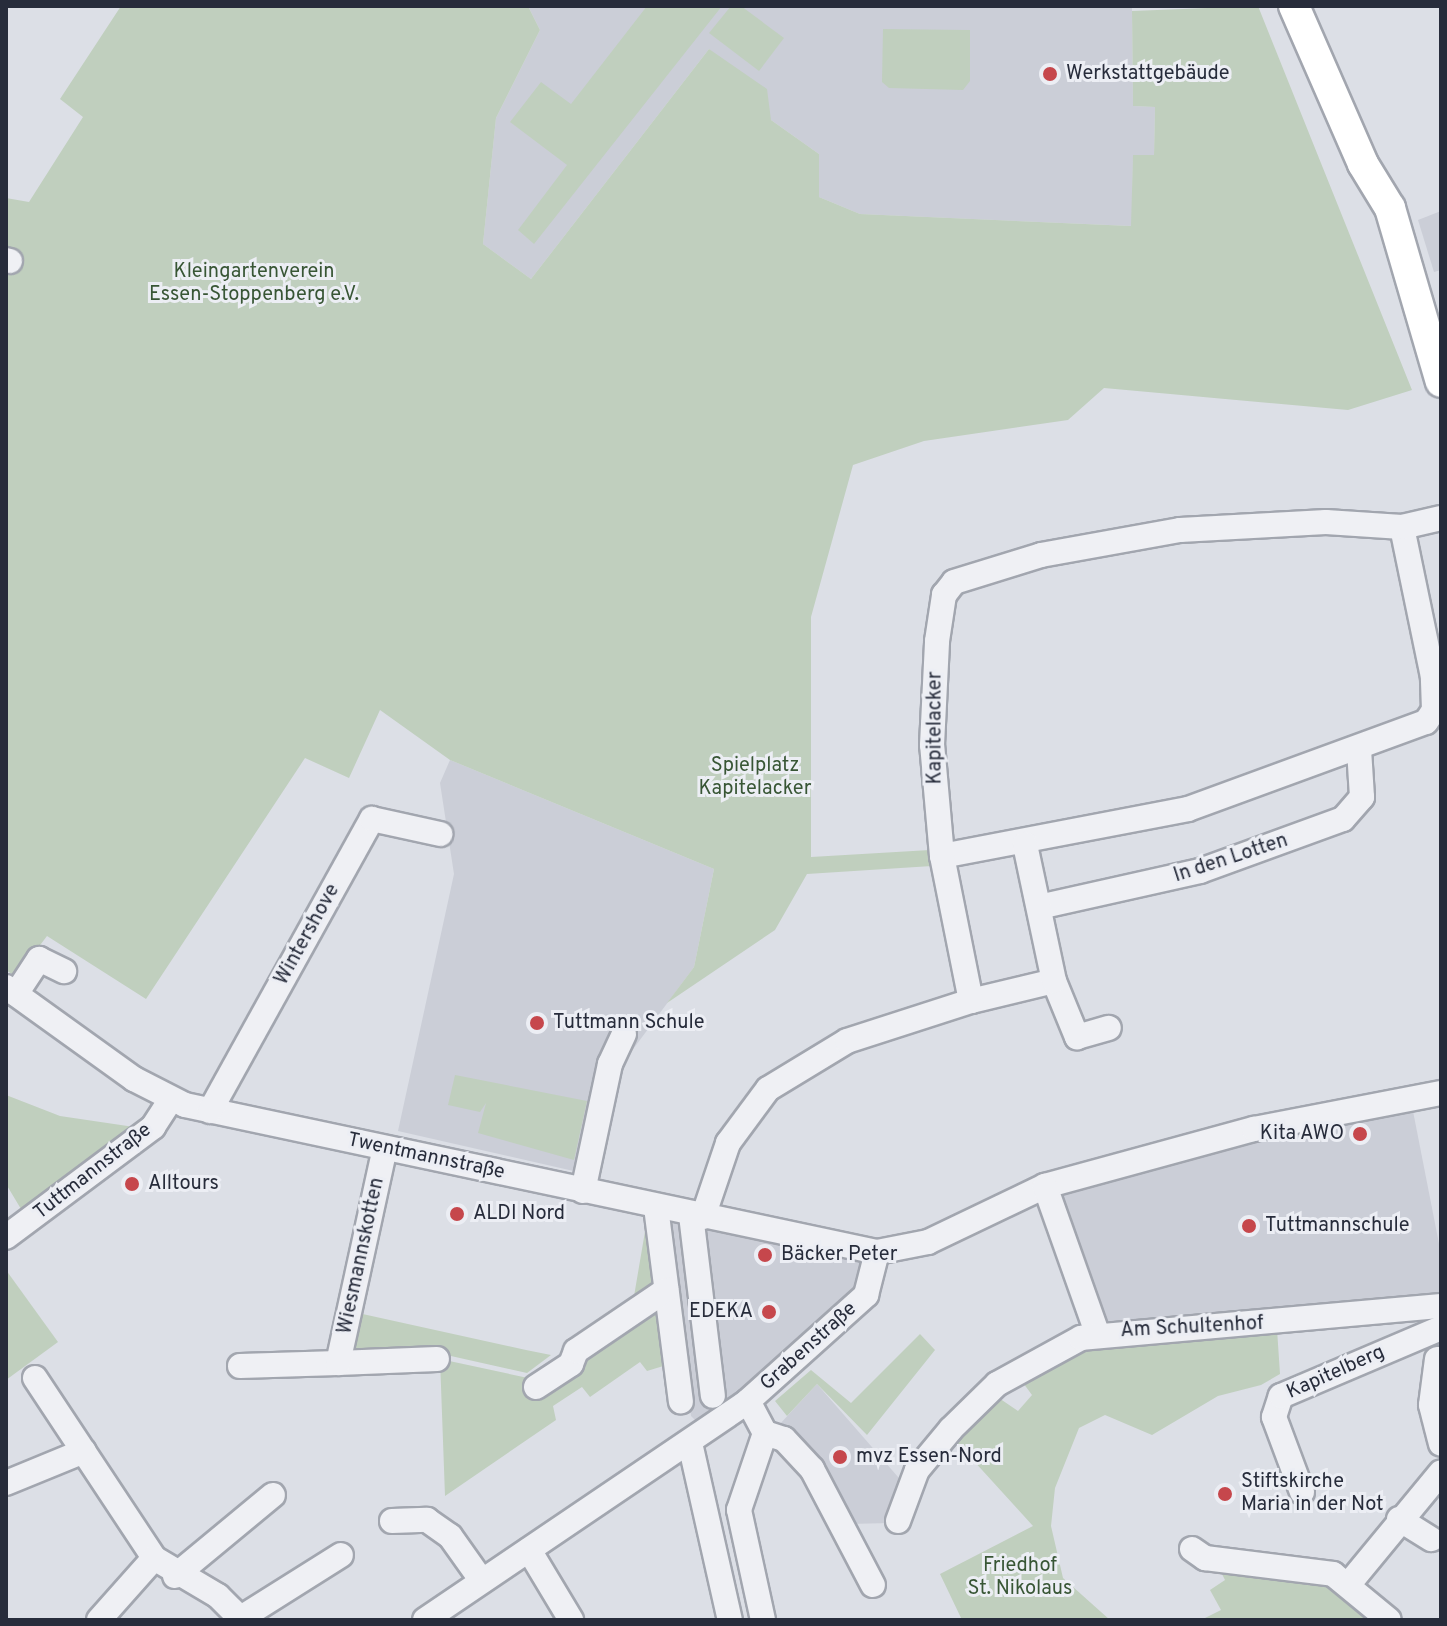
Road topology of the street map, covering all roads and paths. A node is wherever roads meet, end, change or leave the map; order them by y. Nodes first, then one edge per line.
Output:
1 (1294, 6) edge
2 (1441, 382) edge
3 (1441, 518) edge
4 (1402, 527) junction
5 (1359, 749) junction
6 (440, 834) dead end
7 (1025, 844) junction
8 (942, 856) junction
9 (1039, 907) junction
10 (64, 971) dead end
11 (1054, 981) junction
12 (11, 990) edge
13 (971, 1001) junction
14 (1109, 1028) dead end
15 (624, 1034) dead end
16 (1441, 1093) edge
17 (171, 1099) junction
18 (210, 1111) junction
19 (385, 1148) junction
20 (1045, 1186) junction
21 (583, 1191) junction
22 (656, 1207) junction
23 (697, 1216) junction
24 (6, 1237) edge
25 (877, 1252) junction
26 (666, 1290) junction
27 (1435, 1306) edge
28 (1441, 1328) edge
29 (1097, 1333) junction
30 (437, 1359) dead end
31 (1437, 1359) dead end
32 (338, 1363) junction
33 (240, 1366) dead end
34 (35, 1378) dead end
35 (536, 1387) dead end
36 (713, 1396) dead end
37 (681, 1401) dead end
38 (748, 1401) junction
39 (765, 1433) junction
40 (690, 1443) junction
41 (1441, 1444) edge
42 (84, 1451) junction
43 (1441, 1472) edge
44 (6, 1483) edge
45 (1302, 1492) dead end
46 (273, 1495) dead end
47 (1399, 1519) junction
48 (392, 1521) dead end
49 (898, 1521) dead end
50 (1431, 1539) dead end
51 (1192, 1549) dead end
52 (529, 1550) junction
53 (341, 1555) dead end
54 (154, 1558) junction
55 (175, 1576) junction
56 (482, 1581) junction
57 (873, 1585) dead end
58 (1348, 1585) junction
59 (434, 1617) edge
60 (242, 1619) edge
61 (99, 1620) edge
62 (571, 1620) edge
63 (730, 1620) edge
64 (763, 1620) edge
65 (1389, 1620) edge

1 - 2 main road
3 - 4 street, Kapitelacker
4 - 5 street
4 - 8 street, Kapitelacker
5 - 7 street
5 - 9 street, In den Lotten
6 - 18 street, Wintershove
7 - 8 street
7 - 9 street
8 - 13 street, Kapitelacker
9 - 11 street
10 - 12 street
11 - 13 street
11 - 14 street
12 - 17 street, Twentmannstraße
13 - 23 street
15 - 21 street
16 - 20 street
17 - 18 street, Twentmannstraße
17 - 24 street, Tuttmannstraße
18 - 19 street, Twentmannstraße
19 - 21 street, Twentmannstraße
19 - 32 street, Wiesmannskotten
20 - 25 street
20 - 29 street, Am Schultenhof
21 - 22 street, Twentmannstraße
22 - 23 street, Twentmannstraße
22 - 26 street
23 - 25 street, Twentmannstraße
23 - 36 street
25 - 38 street, Grabenstraße
26 - 35 street
26 - 37 street
27 - 29 street, Am Schultenhof
28 - 45 street, Kapitelberg
29 - 49 street
30 - 32 street, Wiesmannskotten
31 - 41 street
32 - 33 street, Wiesmannskotten
34 - 42 street
38 - 39 street
38 - 40 street, Grabenstraße
39 - 57 street
39 - 64 street
40 - 52 street, Grabenstraße
40 - 63 street
42 - 44 street
42 - 54 street
43 - 47 street
46 - 55 street
47 - 50 street
47 - 58 street
48 - 56 street
51 - 58 street
52 - 56 street, Grabenstraße
52 - 62 street
53 - 60 street
54 - 55 street
54 - 61 street
55 - 60 street
56 - 59 street, Grabenstraße
58 - 65 street

